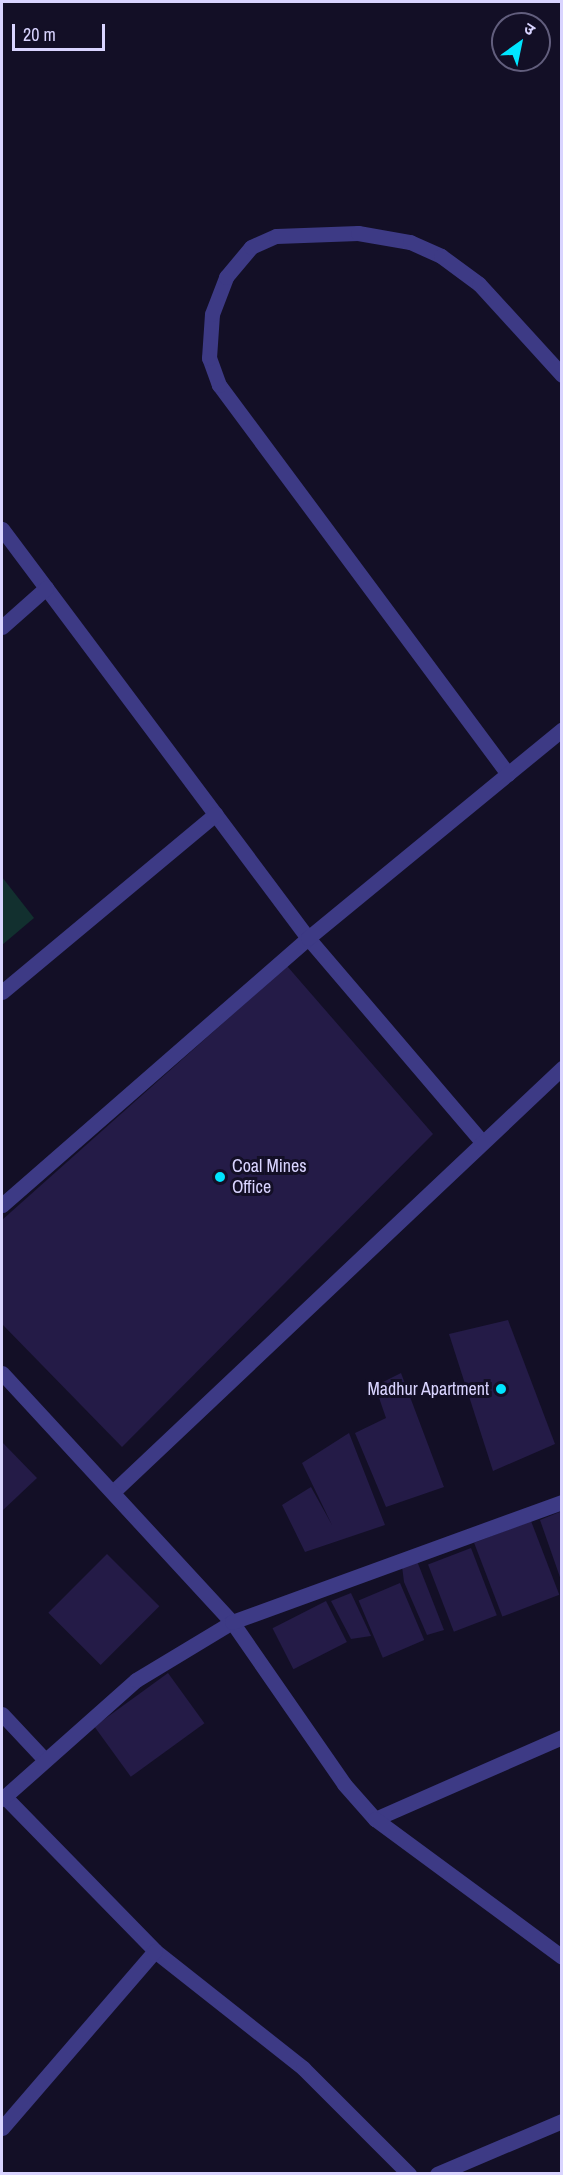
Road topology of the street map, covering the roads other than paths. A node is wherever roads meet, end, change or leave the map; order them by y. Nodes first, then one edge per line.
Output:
1 (561, 375) edge
2 (2, 528) edge
3 (46, 588) junction
4 (2, 627) edge
5 (561, 729) edge
6 (508, 774) junction
7 (216, 814) junction
8 (308, 938) junction
9 (2, 992) edge
10 (561, 1068) edge
11 (482, 1142) junction
12 (2, 1205) edge
13 (2, 1373) edge
14 (115, 1490) junction
15 (561, 1502) edge
16 (232, 1622) junction
17 (2, 1714) edge
18 (561, 1737) edge
19 (45, 1760) junction
20 (3, 1797) edge
21 (375, 1819) junction
22 (155, 1951) junction
23 (561, 1957) edge
24 (561, 2121) edge
25 (2, 2128) edge
26 (409, 2174) edge
27 (437, 2174) edge

1 - 6 street
2 - 3 street
3 - 4 street
3 - 7 street
5 - 6 street
6 - 8 street
7 - 8 street
7 - 9 street
8 - 11 street
8 - 12 street
10 - 11 street
11 - 14 street
13 - 14 street
14 - 16 street
15 - 16 street
16 - 19 street
16 - 21 street
17 - 19 street
18 - 21 street
19 - 20 street
20 - 22 street
21 - 23 street
22 - 25 street
22 - 26 street
24 - 27 street

